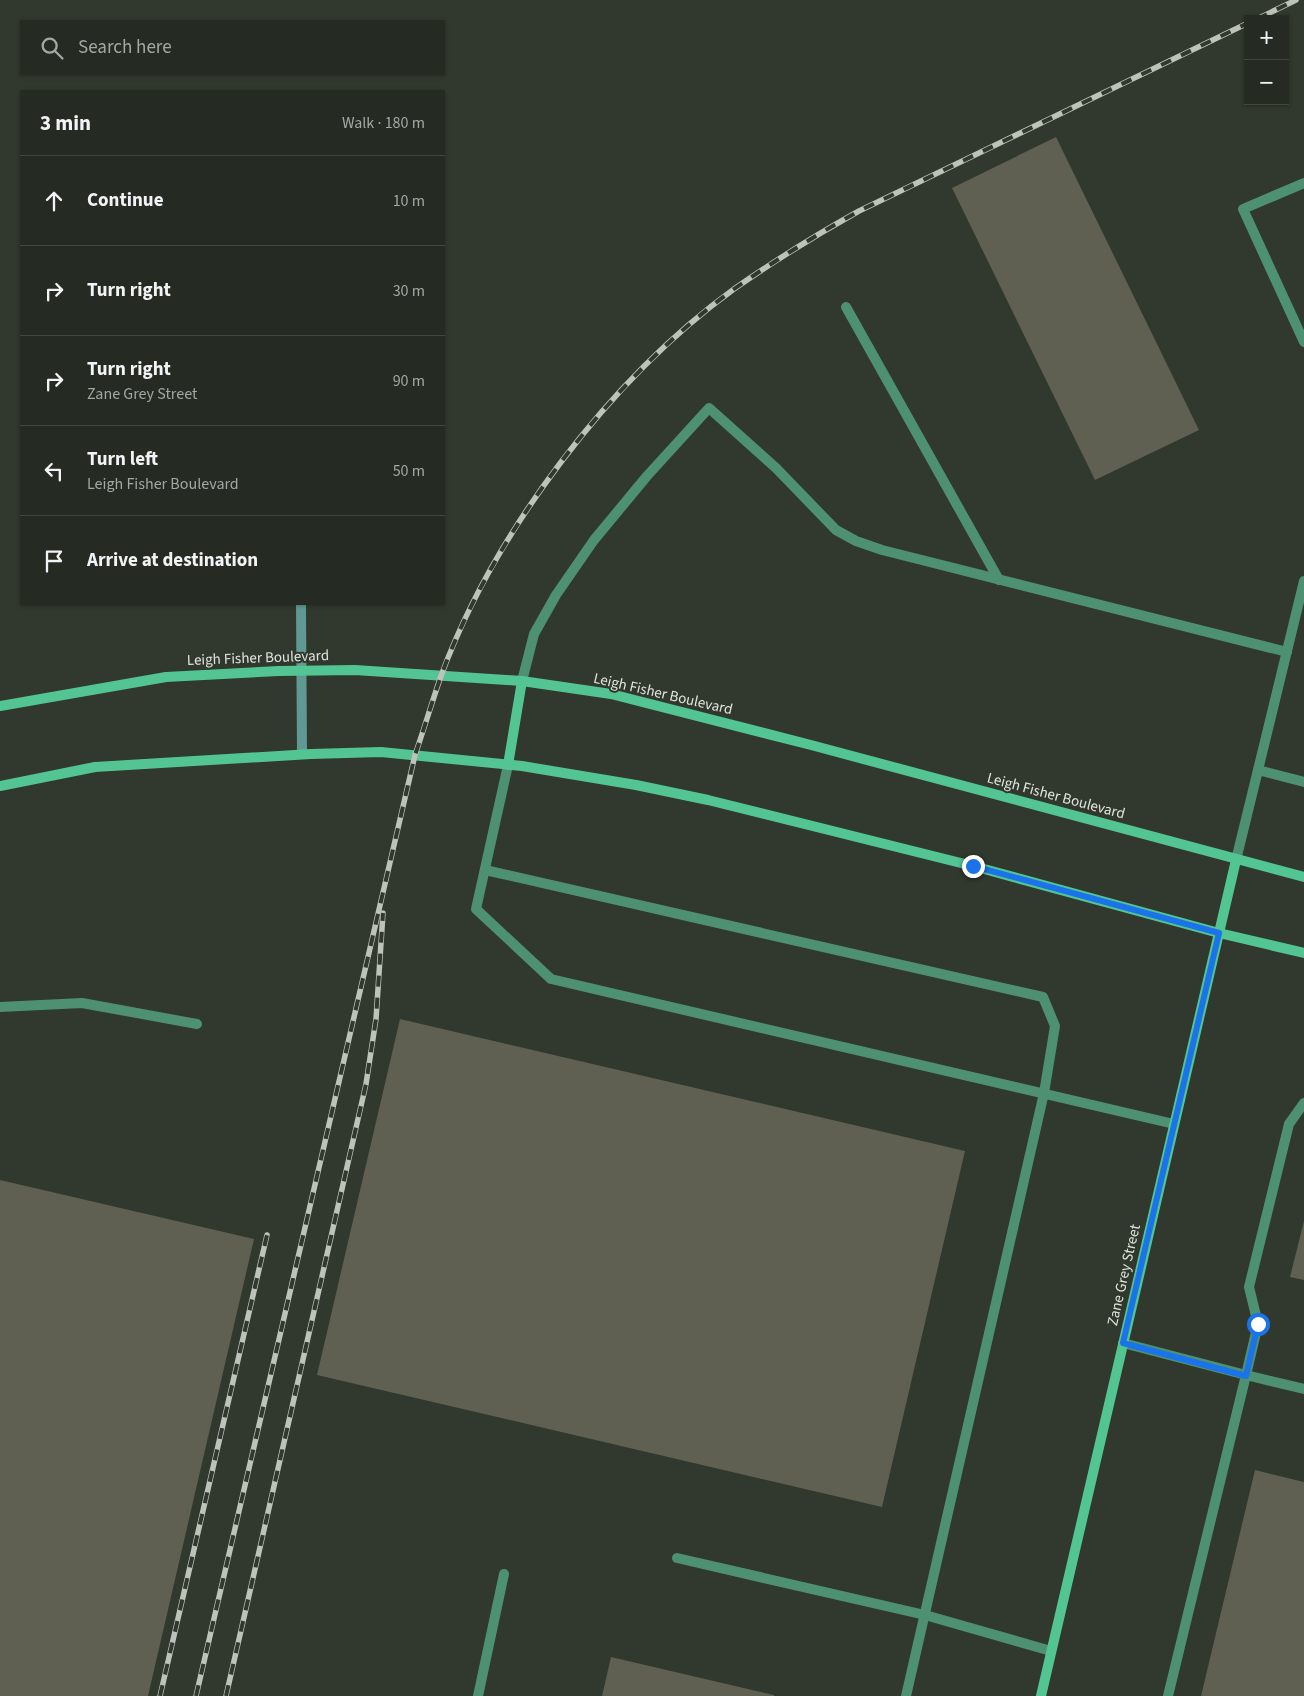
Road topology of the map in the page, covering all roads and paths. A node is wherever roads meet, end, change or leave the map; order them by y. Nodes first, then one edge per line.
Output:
1 (1304, 183) edge
2 (846, 307) dead end
3 (1304, 342) edge
4 (999, 580) junction
5 (1304, 581) edge
6 (1287, 652) junction
7 (522, 681) junction
8 (0, 706) edge
9 (508, 765) junction
10 (1258, 770) junction
11 (1304, 782) edge
12 (0, 786) edge
13 (1236, 860) junction
14 (485, 870) junction
15 (1304, 878) edge
16 (1219, 933) junction
17 (1304, 953) edge
18 (0, 1007) edge
19 (196, 1024) dead end
20 (1044, 1094) junction
21 (1304, 1103) edge
22 (1174, 1124) junction
23 (1123, 1343) junction
24 (1246, 1376) junction
25 (1304, 1389) edge
26 (676, 1558) dead end
27 (504, 1574) dead end
28 (925, 1615) junction
29 (1051, 1651) junction
30 (478, 1696) edge
31 (906, 1696) edge
32 (1041, 1696) edge
33 (1168, 1696) edge

1 - 3 lane
2 - 4 lane
4 - 6 lane
4 - 7 lane
5 - 6 lane
6 - 10 lane
7 - 8 street, Leigh Fisher Boulevard
7 - 9 street
7 - 13 street, Leigh Fisher Boulevard
9 - 12 street
9 - 14 lane
9 - 16 street
10 - 11 lane
10 - 13 lane
13 - 15 street, Leigh Fisher Boulevard
13 - 16 street, Zane Grey Street
14 - 20 lane
14 - 20 lane
16 - 17 street
16 - 22 street, Zane Grey Street
18 - 19 lane
20 - 22 lane
20 - 28 lane
21 - 24 lane
22 - 23 street, Zane Grey Street
23 - 24 lane
23 - 29 street, Zane Grey Street
24 - 25 lane
24 - 33 lane
26 - 28 lane
27 - 30 lane
28 - 29 lane
28 - 31 lane
29 - 32 street, Zane Grey Street

